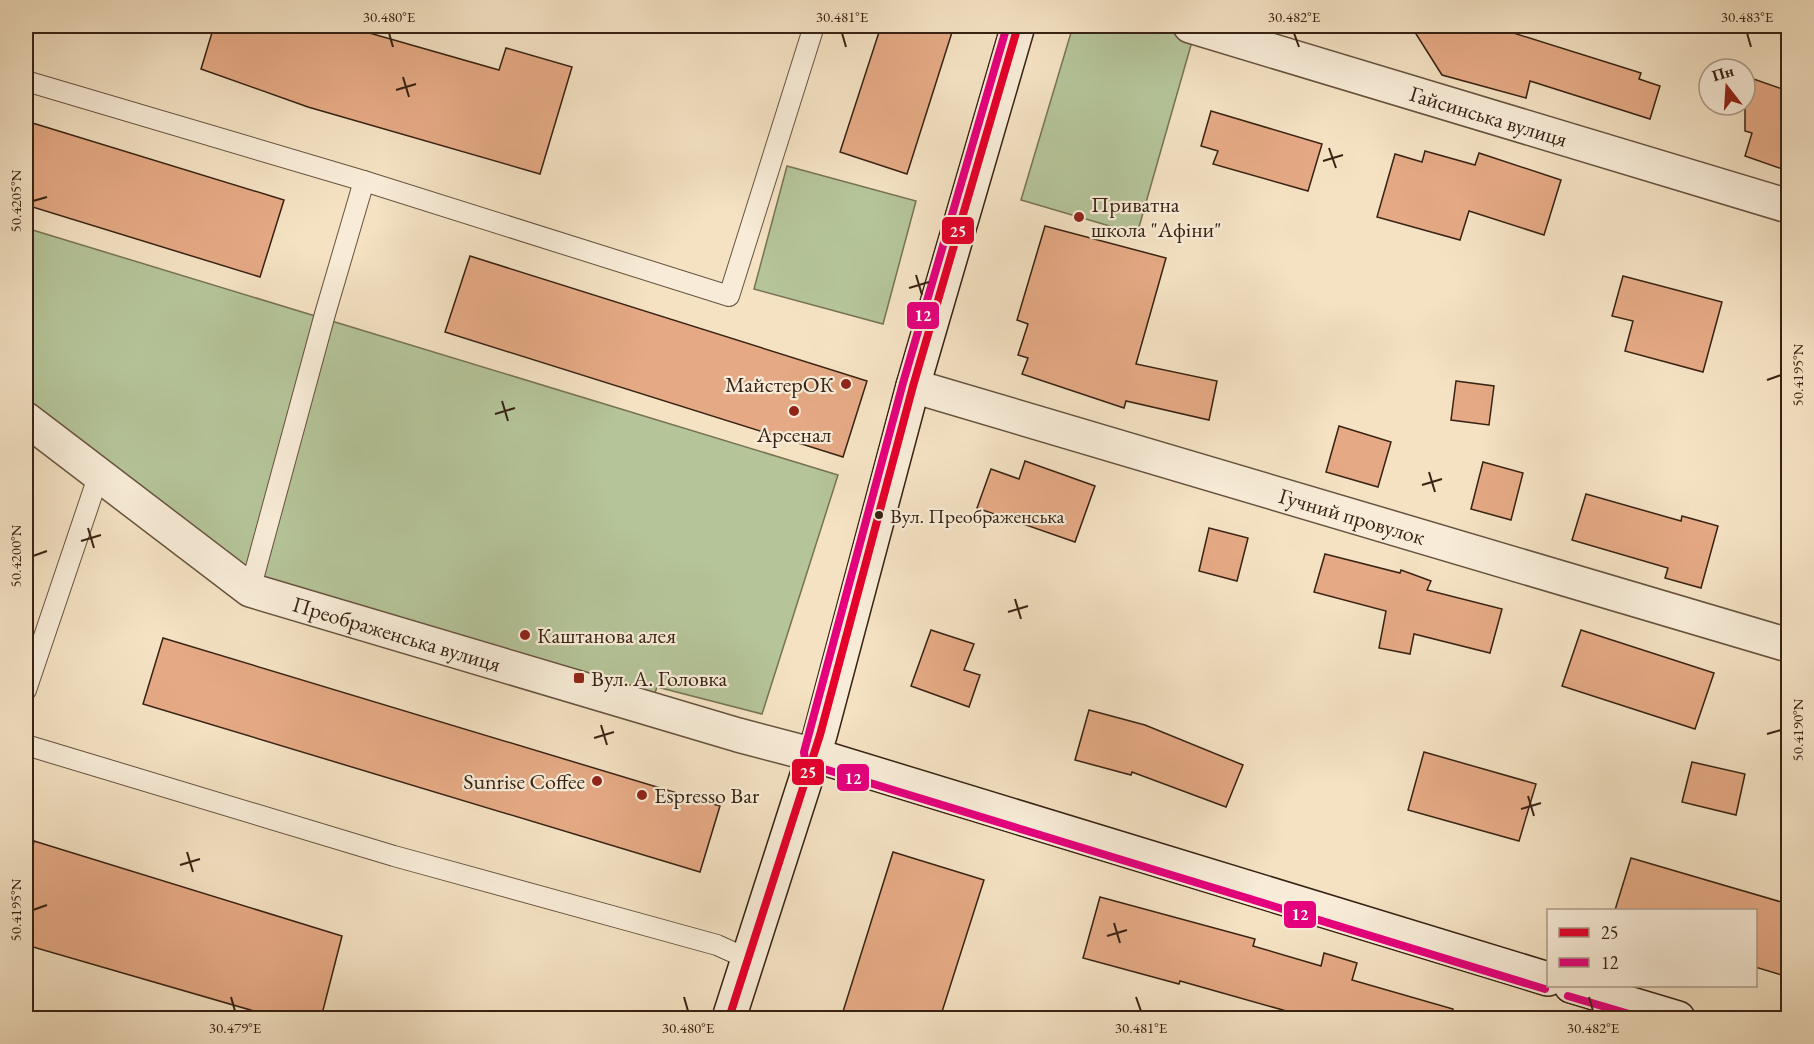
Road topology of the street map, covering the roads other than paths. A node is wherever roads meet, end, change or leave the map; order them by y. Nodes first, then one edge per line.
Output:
1 (814, 26) edge
2 (1018, 26) edge
3 (1190, 26) edge
4 (26, 81) edge
5 (364, 181) junction
6 (1788, 206) edge
7 (914, 386) junction
8 (26, 419) edge
9 (98, 477) junction
10 (250, 590) junction
11 (1788, 645) edge
12 (26, 690) edge
13 (26, 745) edge
14 (814, 754) junction
15 (748, 959) junction
16 (1547, 979) edge
17 (1574, 987) edge
18 (729, 1018) edge
19 (1678, 1018) edge

1 - 5 lane
2 - 7 street
3 - 6 street, Гайсинська вулиця
4 - 5 lane
5 - 10 lane
7 - 11 street, Гучний провулок
7 - 14 street
8 - 9 street, Преображенська вулиця
9 - 10 street, Преображенська вулиця
9 - 12 lane
10 - 14 street, Преображенська вулиця
13 - 15 lane
14 - 15 street
14 - 16 street, Преображенська вулиця
15 - 18 street
17 - 19 street

